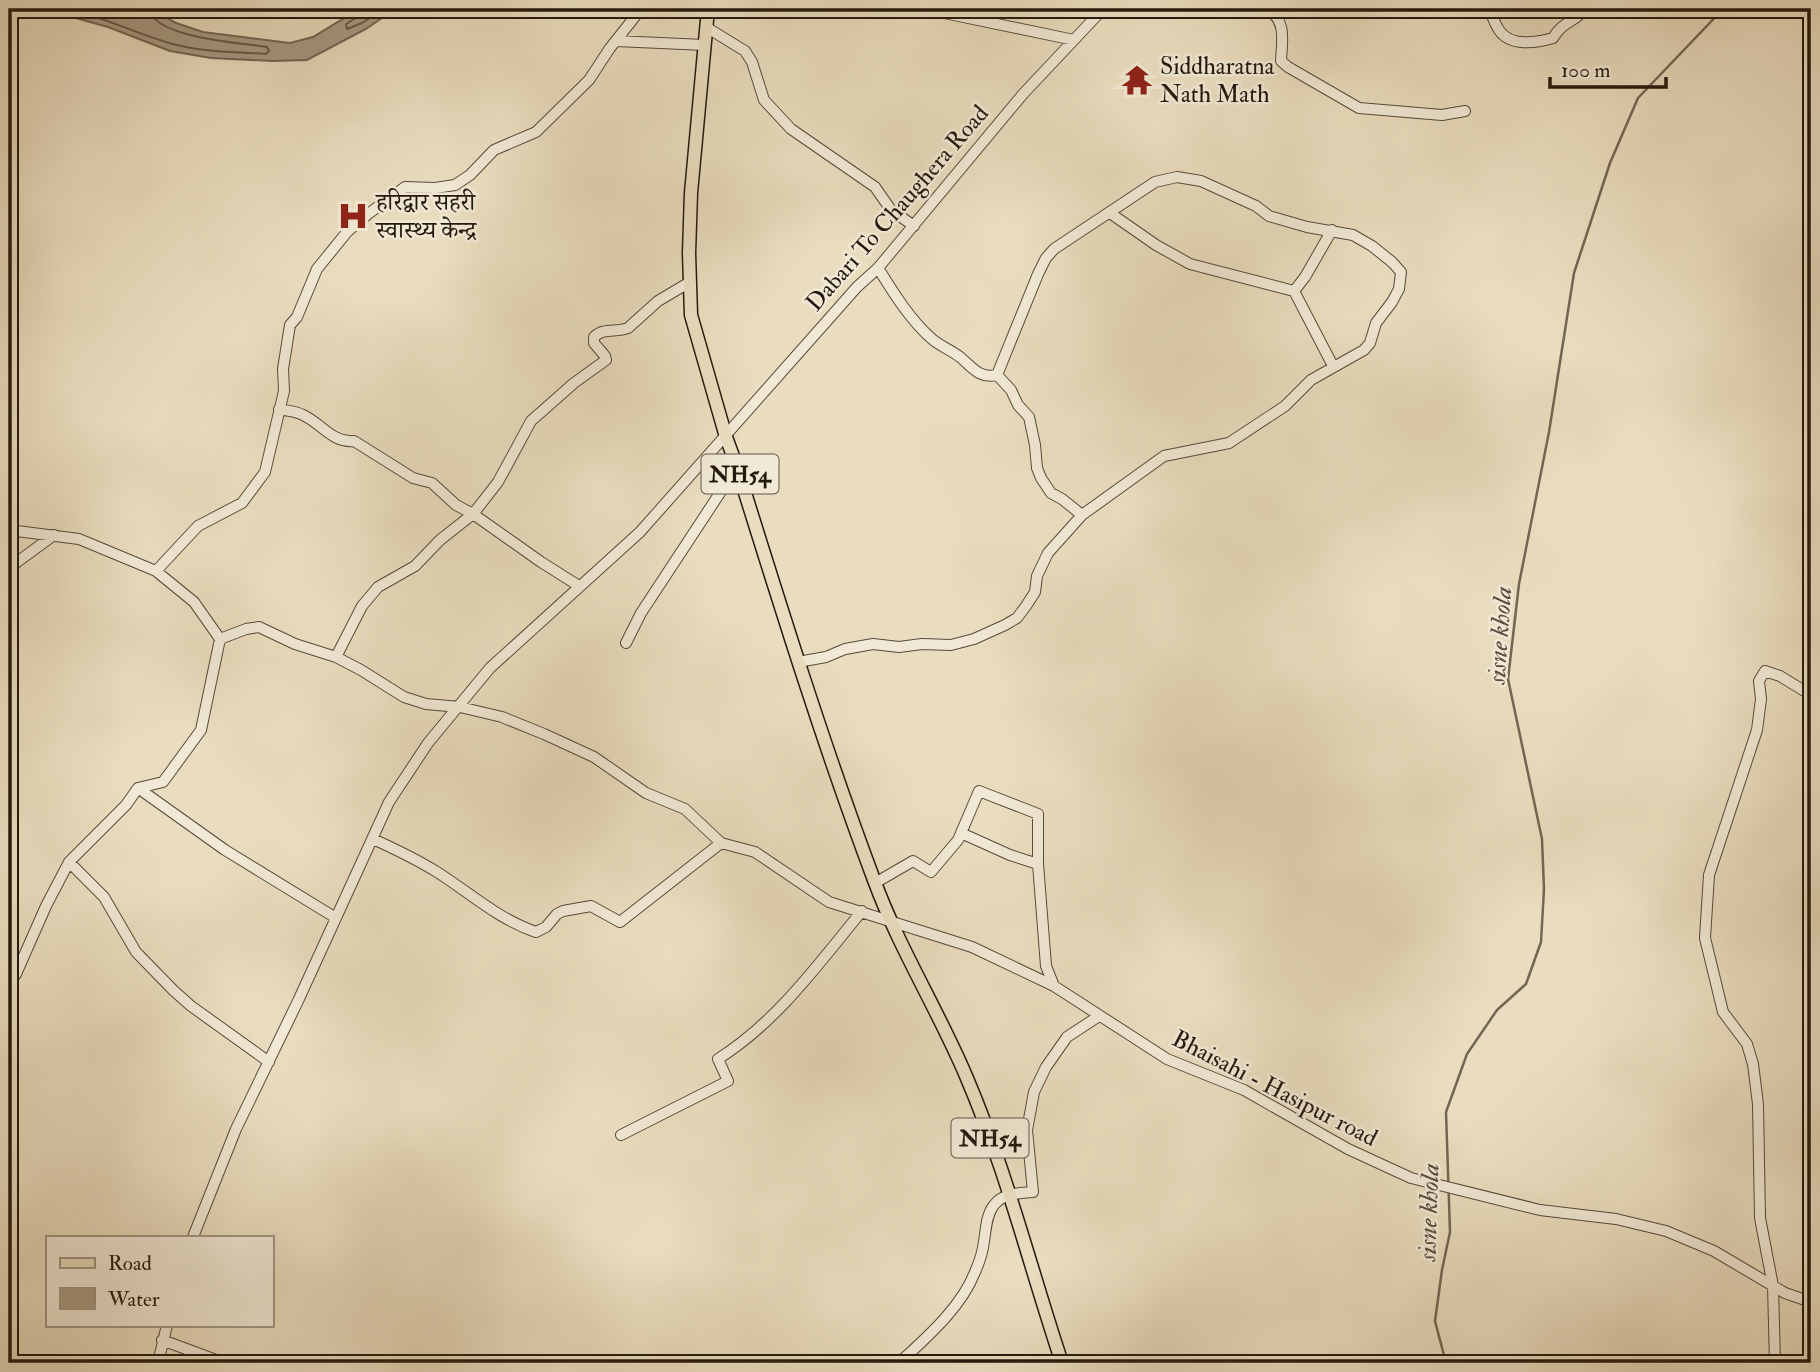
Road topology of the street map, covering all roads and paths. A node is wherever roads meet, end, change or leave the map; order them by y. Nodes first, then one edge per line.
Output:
1 (641, 9) edge
2 (708, 9) edge
3 (925, 9) edge
4 (1103, 9) edge
5 (1267, 9) edge
6 (1489, 9) edge
7 (1585, 9) edge
8 (706, 27) junction
9 (1074, 40) junction
10 (616, 41) junction
11 (705, 45) junction
12 (1465, 111) dead end
13 (1110, 213) junction
14 (914, 226) junction
15 (1332, 230) junction
16 (878, 268) junction
17 (690, 282) junction
18 (1294, 291) junction
19 (1333, 366) junction
20 (997, 375) junction
21 (279, 409) junction
22 (726, 438) junction
23 (737, 467) junction
24 (474, 513) junction
25 (1082, 515) junction
26 (9, 530) edge
27 (54, 535) junction
28 (9, 568) edge
29 (156, 571) junction
30 (579, 586) junction
31 (220, 639) junction
32 (626, 643) dead end
33 (336, 657) junction
34 (798, 663) junction
35 (1811, 695) edge
36 (460, 707) junction
37 (138, 788) junction
38 (961, 834) junction
39 (373, 839) junction
40 (721, 843) junction
41 (69, 862) junction
42 (1038, 864) junction
43 (875, 883) junction
44 (862, 911) junction
45 (336, 918) junction
46 (892, 923) junction
47 (9, 984) edge
48 (1054, 986) junction
49 (1099, 1016) junction
50 (269, 1062) junction
51 (621, 1135) dead end
52 (1010, 1194) junction
53 (193, 1236) edge
54 (1773, 1286) junction
55 (1811, 1302) edge
56 (167, 1326) edge
57 (162, 1340) junction
58 (158, 1363) edge
59 (224, 1363) edge
60 (899, 1363) edge
61 (1062, 1363) edge
62 (1775, 1363) edge

1 - 10 street
2 - 8 main road, NH54
3 - 9 street
4 - 9 street, Dabari To Chaughera Road
5 - 12 street
6 - 7 street
8 - 11 main road, NH54
8 - 14 street
9 - 14 street, Dabari To Chaughera Road
10 - 11 street
10 - 21 street
11 - 17 main road, NH54
13 - 15 street
13 - 18 street
13 - 20 street
14 - 16 street, Dabari To Chaughera Road
15 - 18 street
15 - 19 street
16 - 20 street
16 - 22 street, Dabari To Chaughera Road
17 - 22 main road, NH54
17 - 24 street
18 - 19 street
19 - 25 street
20 - 25 street
21 - 24 street
21 - 29 street
22 - 23 main road, NH54
22 - 30 street, Dabari To Chaughera Road
23 - 32 street
23 - 34 main road, NH54
24 - 30 street
24 - 33 street
25 - 34 street
26 - 27 street
27 - 28 street
27 - 29 street
29 - 31 street
30 - 36 street, Dabari To Chaughera Road
31 - 33 street
31 - 37 street
33 - 36 street
34 - 43 main road, NH54
35 - 54 street
36 - 39 street, Dabari To Chaughera Road
36 - 40 street
37 - 41 street
37 - 45 street
38 - 42 street
38 - 42 street
38 - 43 street
39 - 40 street
39 - 45 street, Dabari To Chaughera Road
40 - 44 street, Bhaisahi - Hasipur road
41 - 47 street
41 - 50 street
42 - 48 street
43 - 46 main road, NH54
44 - 46 street, Bhaisahi - Hasipur road
44 - 51 street
45 - 50 street, Dabari To Chaughera Road
46 - 48 street, Bhaisahi - Hasipur road
46 - 52 main road, NH54
48 - 49 street, Bhaisahi - Hasipur road
49 - 52 street
49 - 54 street, Bhaisahi - Hasipur road
50 - 53 street, Dabari To Chaughera Road
52 - 60 street
52 - 61 main road, NH54
54 - 55 street, Bhaisahi - Hasipur road
54 - 62 street
56 - 57 street
57 - 58 street
57 - 59 street

